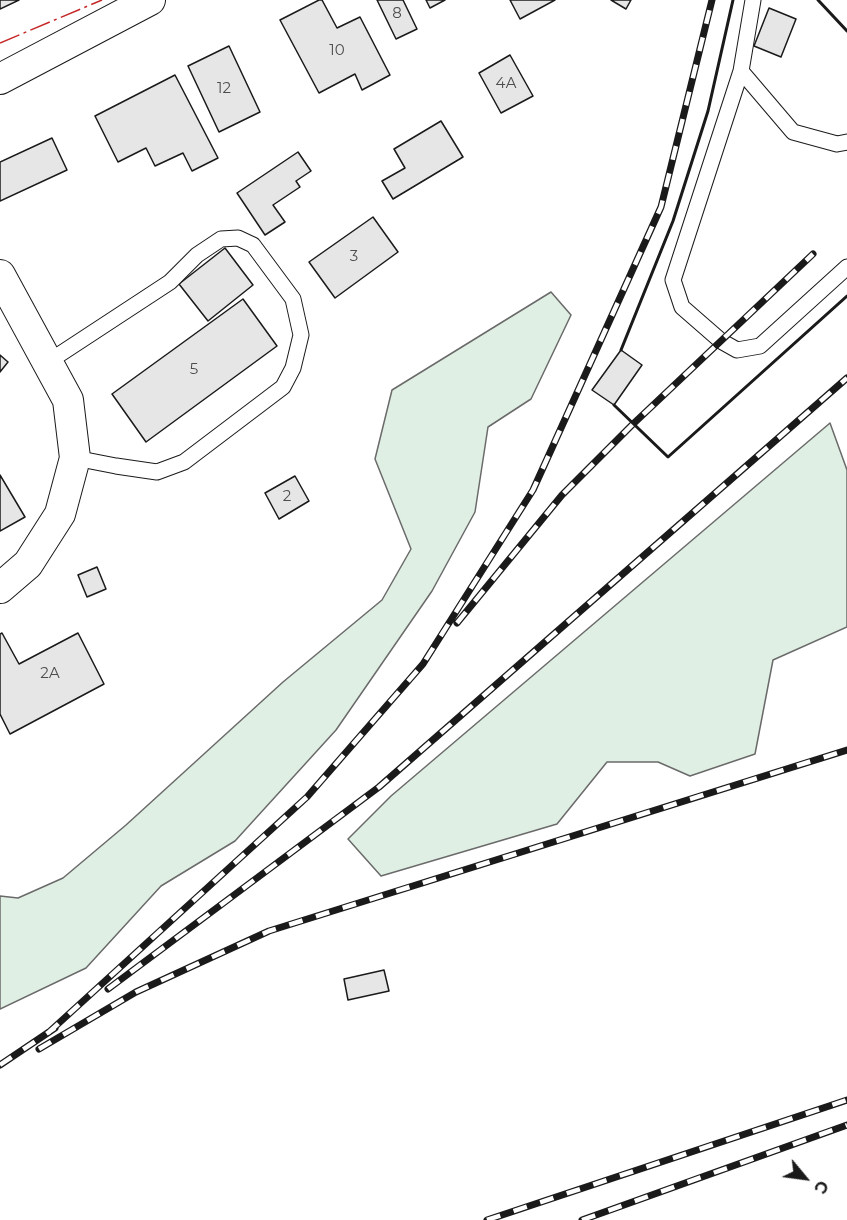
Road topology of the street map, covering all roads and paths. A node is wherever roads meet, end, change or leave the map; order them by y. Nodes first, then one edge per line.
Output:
1 (150, 0) edge
2 (753, 0) edge
3 (741, 70) junction
4 (0, 79) edge
5 (847, 142) edge
6 (847, 267) edge
7 (0, 275) edge
8 (48, 362) junction
9 (75, 458) junction
10 (0, 588) edge

1 - 4 street
2 - 3 lane
3 - 5 lane
3 - 6 lane
7 - 8 street
8 - 9 street
8 - 9 lane
9 - 10 street

